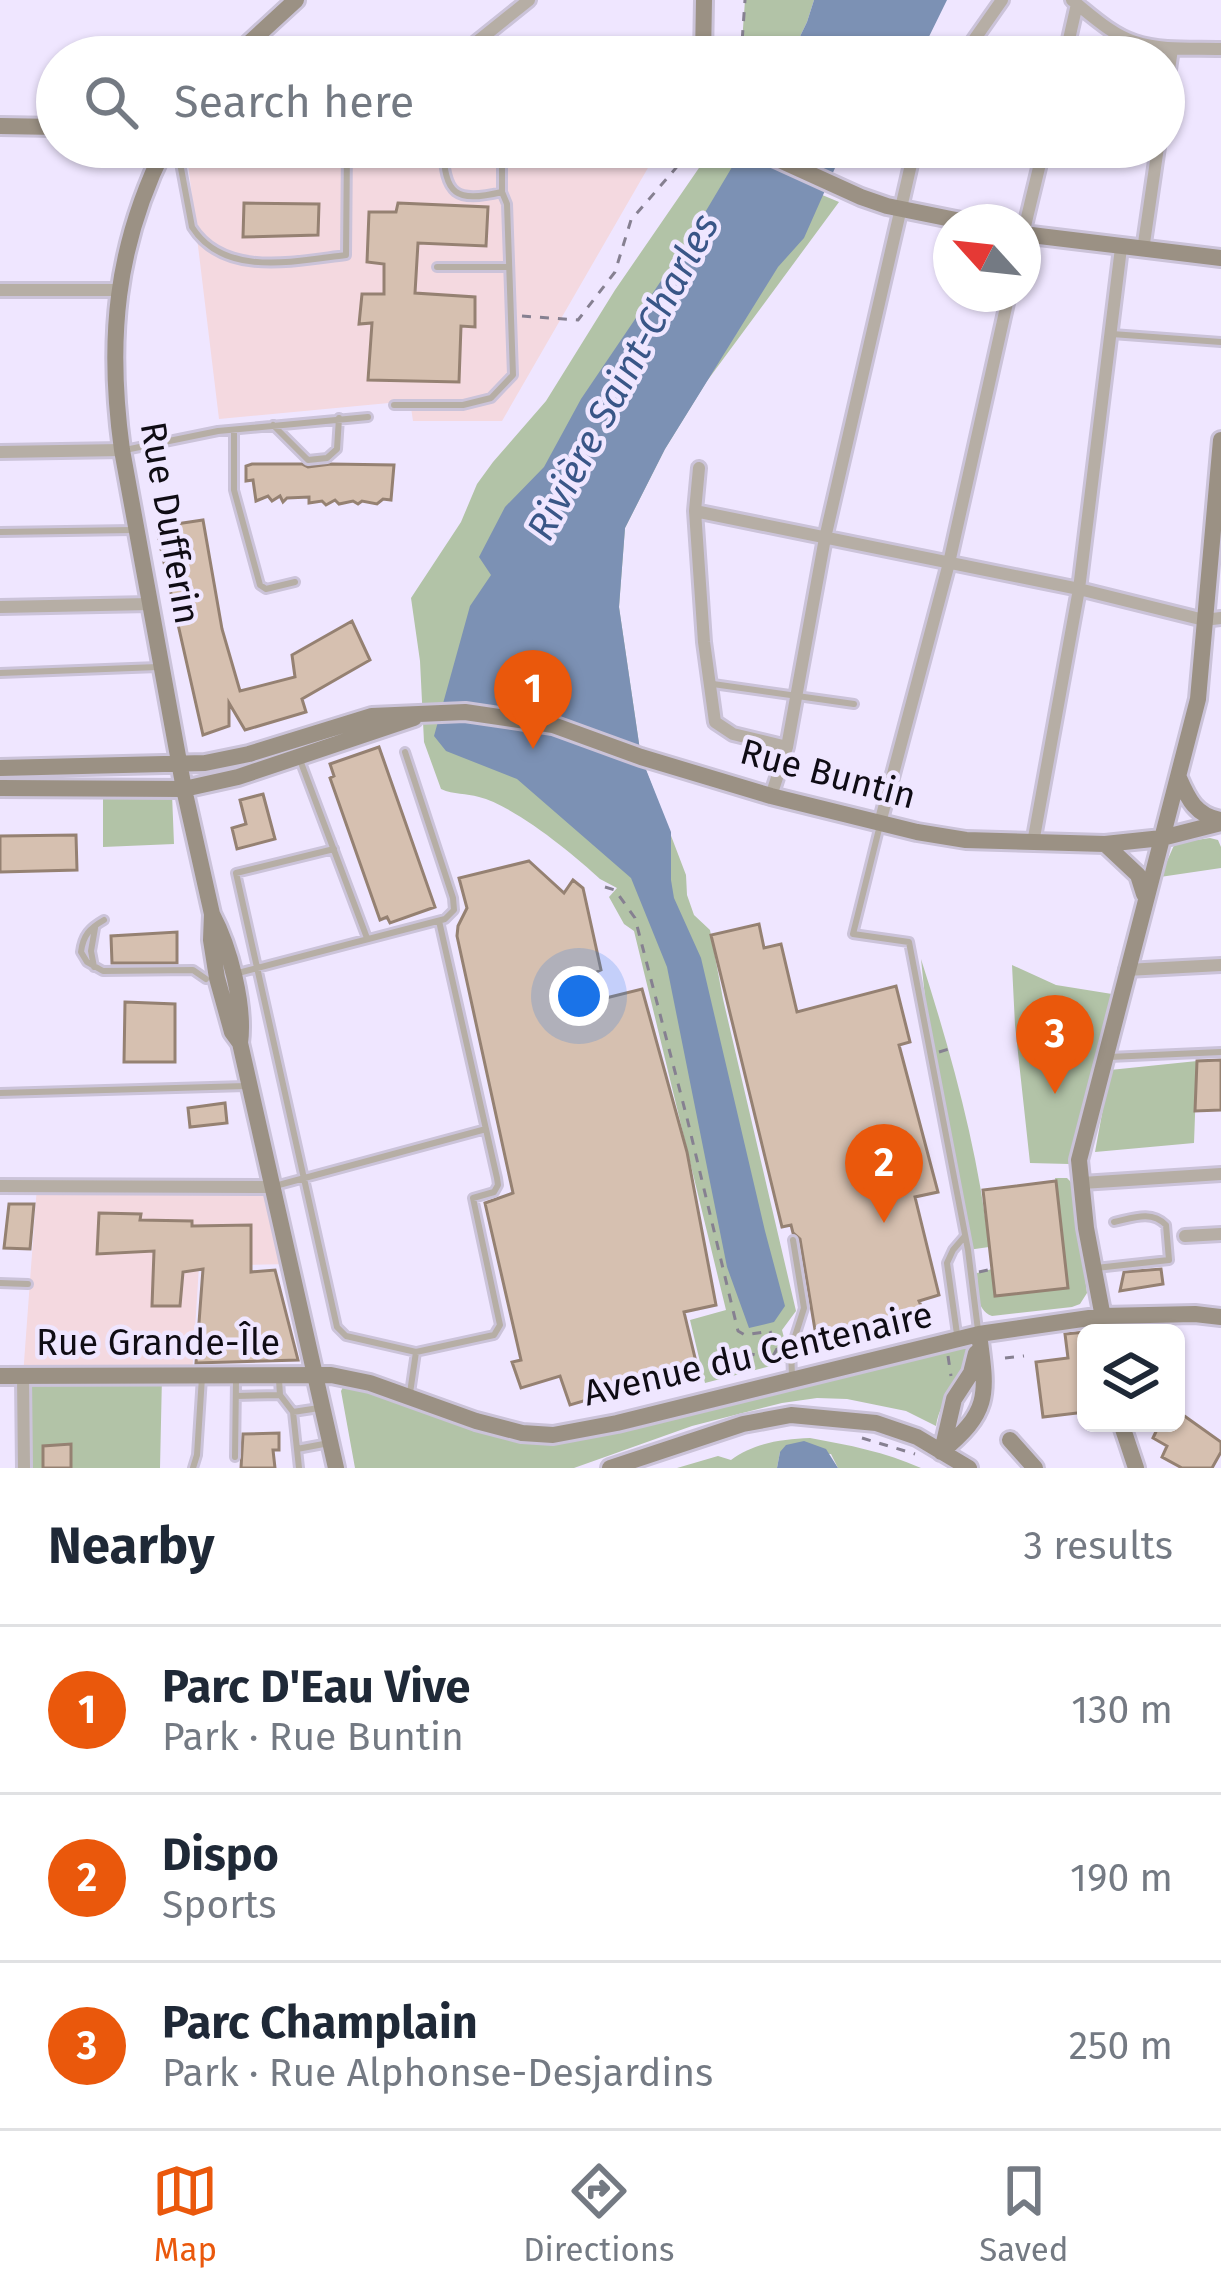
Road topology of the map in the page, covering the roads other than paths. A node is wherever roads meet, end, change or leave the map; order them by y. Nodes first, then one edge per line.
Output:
1 (296, 0) edge
2 (529, 0) edge
3 (704, 0) edge
4 (1002, 0) edge
5 (1075, 2) edge
6 (256, 36) edge
7 (484, 36) edge
8 (703, 36) edge
9 (977, 36) edge
10 (1069, 36) edge
11 (1122, 36) edge
12 (1185, 49) edge
13 (1221, 49) edge
14 (0, 126) edge
15 (36, 127) edge
16 (154, 168) edge
17 (181, 168) edge
18 (347, 168) edge
19 (444, 168) edge
20 (502, 168) edge
21 (796, 168) edge
22 (910, 168) edge
23 (1038, 168) edge
24 (1155, 168) edge
25 (502, 192) junction
26 (1030, 204) edge
27 (901, 208) junction
28 (933, 215) edge
29 (1041, 237) edge
30 (1121, 248) junction
31 (1143, 250) junction
32 (1221, 259) edge
33 (436, 267) dead end
34 (509, 267) junction
35 (0, 290) edge
36 (118, 290) junction
37 (1006, 312) edge
38 (1112, 334) junction
39 (1221, 342) edge
40 (394, 405) dead end
41 (368, 417) dead end
42 (339, 418) junction
43 (273, 425) junction
44 (234, 430) junction
45 (1221, 440) edge
46 (122, 450) junction
47 (0, 452) edge
48 (699, 468) dead end
49 (1218, 497) edge
50 (694, 512) junction
51 (137, 530) junction
52 (0, 532) edge
53 (825, 538) junction
54 (949, 562) junction
55 (296, 582) dead end
56 (1079, 589) junction
57 (150, 604) junction
58 (0, 607) edge
59 (1213, 619) edge
60 (162, 667) junction
61 (0, 673) edge
62 (709, 683) junction
63 (796, 694) junction
64 (854, 704) dead end
65 (432, 713) junction
66 (787, 747) junction
67 (405, 752) dead end
68 (299, 756) junction
69 (180, 764) junction
70 (0, 768) edge
71 (1180, 778) junction
72 (0, 788) edge
73 (184, 789) junction
74 (771, 796) junction
75 (1221, 821) edge
76 (880, 824) junction
77 (1162, 838) junction
78 (1033, 843) junction
79 (1105, 844) junction
80 (334, 849) junction
81 (1144, 903) junction
82 (439, 921) junction
83 (100, 922) dead end
84 (367, 940) junction
85 (1221, 965) edge
86 (257, 969) junction
87 (1126, 970) junction
88 (219, 977) junction
89 (1221, 1052) edge
90 (1106, 1057) junction
91 (250, 1086) junction
92 (0, 1093) edge
93 (486, 1129) junction
94 (1221, 1174) edge
95 (304, 1178) junction
96 (1082, 1183) junction
97 (0, 1186) edge
98 (272, 1187) junction
99 (1114, 1222) dead end
100 (1221, 1234) edge
101 (965, 1236) junction
102 (1185, 1236) dead end
103 (793, 1240) dead end
104 (1094, 1268) junction
105 (0, 1283) edge
106 (28, 1283) dead end
107 (1221, 1317) edge
108 (1104, 1324) edge
109 (1077, 1326) edge
110 (979, 1334) junction
111 (958, 1340) junction
112 (416, 1352) junction
113 (0, 1376) edge
114 (23, 1376) junction
115 (202, 1376) junction
116 (236, 1376) junction
117 (316, 1376) junction
118 (792, 1380) junction
119 (280, 1385) junction
120 (236, 1396) junction
121 (409, 1396) junction
122 (323, 1407) junction
123 (293, 1412) junction
124 (1124, 1432) edge
125 (1010, 1440) dead end
126 (331, 1442) junction
127 (297, 1449) junction
128 (933, 1455) junction
129 (235, 1457) dead end
130 (24, 1468) edge
131 (193, 1468) edge
132 (299, 1468) edge
133 (336, 1468) edge
134 (610, 1468) edge
135 (969, 1468) edge
136 (1035, 1468) edge
137 (1136, 1468) edge

1 - 6 street
2 - 7 street
3 - 8 street
4 - 9 street
5 - 10 street
5 - 11 street
12 - 13 street
14 - 15 street
16 - 36 street, Rue Dufferin
17 - 18 lane
19 - 25 lane
20 - 25 lane
21 - 27 street
22 - 27 street
23 - 26 street
24 - 31 street
25 - 34 lane
27 - 28 street
27 - 53 street
29 - 30 street
30 - 31 street
30 - 38 street
31 - 32 street
33 - 34 lane
34 - 40 lane
35 - 36 street
36 - 46 street, Rue Dufferin
37 - 54 street
38 - 39 lane
38 - 56 street
41 - 42 lane
42 - 43 lane
42 - 43 lane
43 - 44 lane
44 - 46 lane
44 - 55 lane
45 - 49 street
46 - 47 street
46 - 51 street, Rue Dufferin
48 - 50 street
49 - 59 street
50 - 53 street
50 - 62 street
51 - 52 lane
51 - 57 street, Rue Dufferin
53 - 54 street
53 - 63 street
54 - 56 street
54 - 76 street
56 - 59 street
56 - 78 street
57 - 58 street
57 - 60 street, Rue Dufferin
59 - 71 street
60 - 61 lane
60 - 69 street, Rue Dufferin
62 - 63 lane
62 - 66 street
63 - 64 lane
63 - 66 street
65 - 68 street, Rue Buntin
65 - 69 street, Rue Buntin
65 - 74 street, Rue Buntin
66 - 74 street
67 - 82 lane
68 - 73 street, Rue Buntin
68 - 80 lane
69 - 70 street, Rue Buntin
69 - 73 street, Rue Dufferin
71 - 75 street
71 - 77 street
72 - 73 street, Rue Buntin
73 - 88 street, Rue Dufferin
74 - 76 street, Rue Buntin
75 - 77 street, Rue Buntin
76 - 78 street, Rue Buntin
76 - 101 lane
77 - 79 street, Rue Buntin
77 - 81 street
78 - 79 street, Rue Buntin
79 - 81 street
80 - 84 lane
80 - 86 lane
81 - 87 street
82 - 84 lane
82 - 93 lane
83 - 88 lane
84 - 86 lane
85 - 87 street
86 - 88 lane
86 - 95 lane
87 - 90 street
88 - 91 street, Rue Dufferin
89 - 90 lane
90 - 96 street
91 - 92 lane
91 - 98 street, Rue Dufferin
93 - 95 lane
93 - 112 lane
94 - 96 street
95 - 98 lane
95 - 112 lane
96 - 104 street
97 - 98 street
98 - 117 street, Rue Dufferin
99 - 104 lane
100 - 102 street
101 - 110 lane
101 - 111 lane
103 - 118 lane
104 - 108 street
105 - 106 lane
107 - 108 street, Avenue du Centenaire
109 - 110 street, Avenue du Centenaire
110 - 111 street, Avenue du Centenaire
110 - 128 street
110 - 128 street
111 - 118 street, Avenue du Centenaire
112 - 121 lane
113 - 114 street, Rue Grande-Île
114 - 115 street, Rue Grande-Île
114 - 130 street
115 - 116 street, Rue Grande-Île
115 - 131 lane
116 - 119 street, Rue Grande-Île
116 - 120 lane
117 - 119 street, Rue Grande-Île
117 - 121 street, Avenue du Centenaire
117 - 122 street, Rue Dufferin
118 - 121 street, Avenue du Centenaire
119 - 120 lane
119 - 123 lane
120 - 129 lane
122 - 123 lane
122 - 126 street, Rue Dufferin
123 - 127 lane
124 - 137 street
125 - 136 street
126 - 127 lane
126 - 133 street, Rue Dufferin
127 - 132 lane
128 - 134 street, Avenue du Centenaire
128 - 135 street, Avenue du Centenaire

